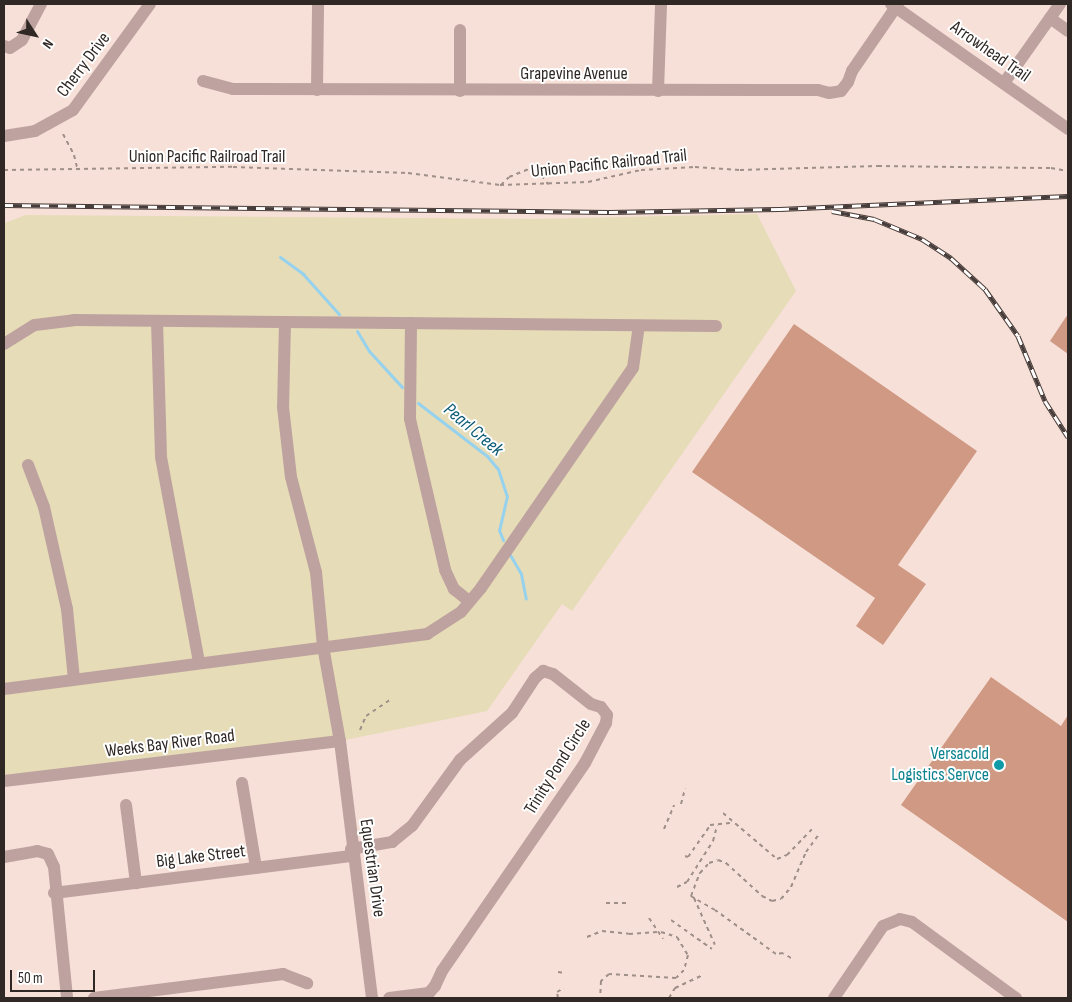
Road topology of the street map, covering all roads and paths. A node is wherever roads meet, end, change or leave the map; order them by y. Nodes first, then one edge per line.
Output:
1 (42, 4) edge
2 (150, 4) edge
3 (318, 4) edge
4 (661, 4) edge
5 (1060, 4) edge
6 (895, 5) edge
7 (1050, 18) junction
8 (460, 30) dead end
9 (1068, 31) edge
10 (4, 46) edge
11 (203, 81) dead end
12 (1004, 83) junction
13 (317, 90) junction
14 (460, 91) junction
15 (658, 91) junction
16 (1068, 129) edge
17 (63, 134) dead end
18 (4, 136) edge
19 (4, 170) edge
20 (78, 171) junction
21 (1068, 171) edge
22 (548, 184) junction
23 (500, 185) junction
24 (157, 321) junction
25 (285, 322) junction
26 (411, 323) junction
27 (639, 325) junction
28 (716, 326) dead end
29 (4, 344) edge
30 (28, 464) dead end
31 (469, 601) junction
32 (322, 646) junction
33 (199, 663) junction
34 (74, 679) junction
35 (4, 688) edge
36 (391, 700) dead end
37 (360, 730) dead end
38 (340, 741) junction
39 (4, 782) edge
40 (242, 783) dead end
41 (684, 789) dead end
42 (681, 804) dead end
43 (126, 805) dead end
44 (674, 805) dead end
45 (723, 813) dead end
46 (732, 822) junction
47 (718, 826) junction
48 (813, 828) dead end
49 (664, 829) dead end
50 (820, 833) dead end
51 (352, 852) junction
52 (685, 856) dead end
53 (4, 857) edge
54 (256, 868) junction
55 (136, 883) junction
56 (677, 887) dead end
57 (54, 893) junction
58 (694, 898) junction
59 (606, 902) dead end
60 (628, 904) dead end
61 (649, 918) dead end
62 (671, 920) dead end
63 (661, 932) junction
64 (587, 937) dead end
65 (663, 939) dead end
66 (715, 945) dead end
67 (712, 949) dead end
68 (791, 958) dead end
69 (558, 972) dead end
70 (565, 973) dead end
71 (701, 976) dead end
72 (307, 983) dead end
73 (564, 988) dead end
74 (68, 998) edge
75 (94, 998) edge
76 (372, 998) edge
77 (389, 998) edge
78 (558, 998) edge
79 (600, 998) edge
80 (669, 998) edge
81 (834, 998) edge
82 (1016, 998) edge

1 - 10 street
2 - 18 street, Cherry Drive
3 - 13 street
4 - 15 street
5 - 7 street
6 - 12 street, Arrowhead Trail
6 - 15 street, Grapevine Avenue
7 - 9 street
7 - 12 street
8 - 14 street
11 - 13 street, Grapevine Avenue
12 - 16 street, Arrowhead Trail
13 - 14 street, Grapevine Avenue
14 - 15 street, Grapevine Avenue
17 - 20 path
19 - 20 path, Union Pacific Railroad Trail
20 - 23 path, Union Pacific Railroad Trail
21 - 22 path, Union Pacific Railroad Trail
22 - 23 path, Union Pacific Railroad Trail
22 - 23 path
24 - 25 street
24 - 29 street
24 - 33 street
25 - 26 street
25 - 32 street, Equestrian Drive
26 - 27 street
26 - 31 street
27 - 28 street
27 - 31 street
30 - 34 street
31 - 32 street
32 - 33 street
32 - 38 street, Equestrian Drive
33 - 34 street
34 - 35 street
36 - 37 path
38 - 39 street, Weeks Bay River Road
38 - 51 street, Equestrian Drive
40 - 54 street
41 - 42 path
43 - 55 street
44 - 49 path
45 - 46 path
46 - 47 path
46 - 48 path
47 - 52 path
47 - 56 path
50 - 58 path
51 - 54 street, Big Lake Street
51 - 76 street, Equestrian Drive
51 - 77 street, Trinity Pond Circle
53 - 57 street
54 - 55 street, Big Lake Street
55 - 57 street, Big Lake Street
57 - 74 street
58 - 66 path
58 - 68 path
59 - 60 path
61 - 63 path
62 - 67 path
63 - 64 path
63 - 65 path
63 - 79 path
69 - 70 path
71 - 80 path
72 - 75 street
73 - 78 path
81 - 82 street

